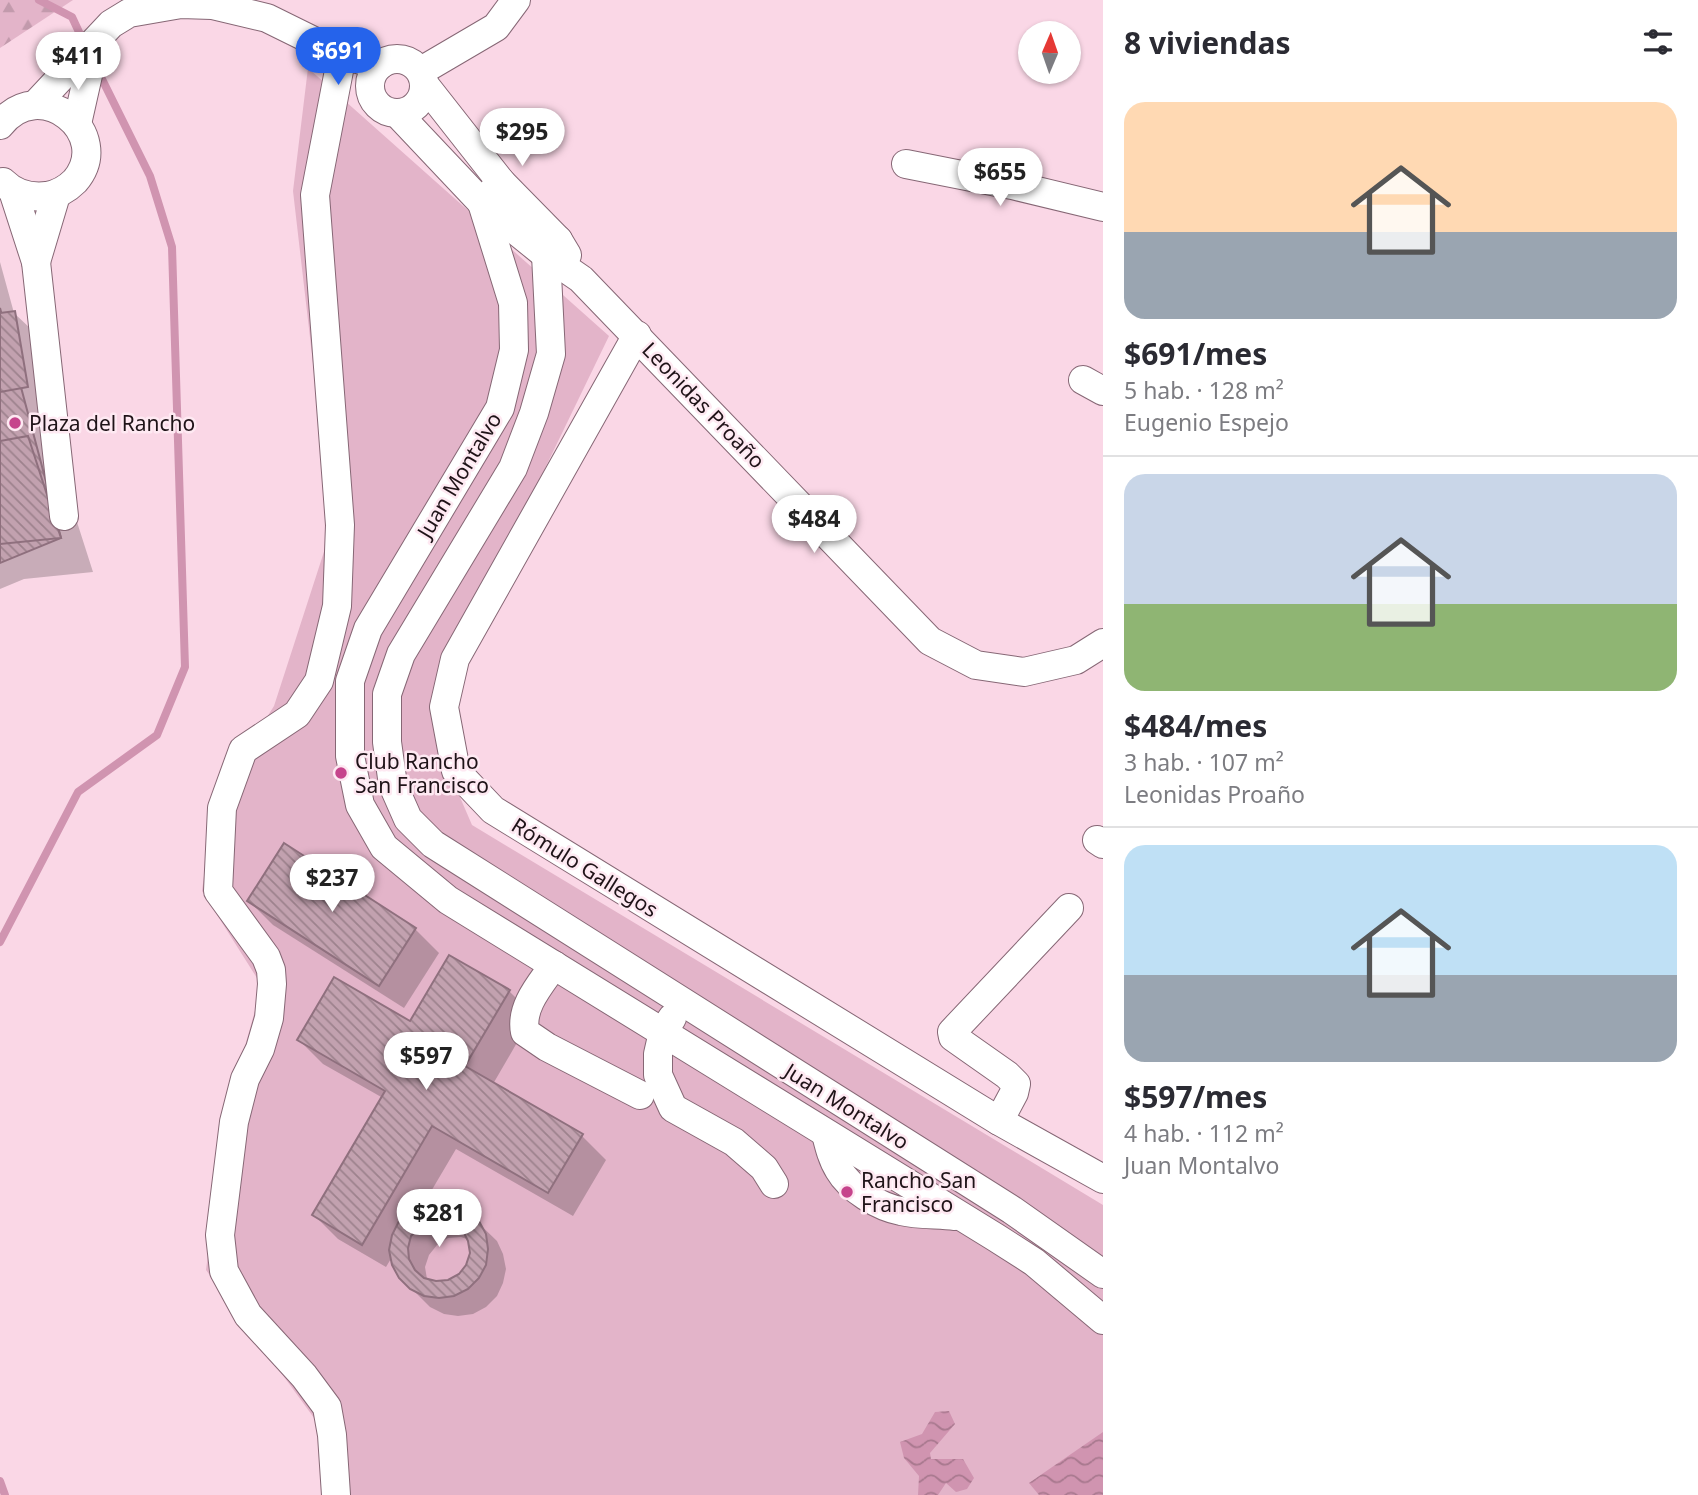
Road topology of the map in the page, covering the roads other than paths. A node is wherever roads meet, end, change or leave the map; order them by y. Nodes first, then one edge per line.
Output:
1 (516, 0) edge
2 (94, 44) junction
3 (342, 55) junction
4 (375, 74) junction
5 (422, 78) junction
6 (35, 105) junction
7 (397, 113) junction
8 (77, 124) junction
9 (0, 125) edge
10 (906, 164) dead end
11 (501, 182) junction
12 (7, 184) edge
13 (56, 195) junction
14 (482, 203) junction
15 (1103, 207) edge
16 (552, 247) junction
17 (36, 262) junction
18 (637, 335) junction
19 (64, 516) dead end
20 (1103, 643) edge
21 (350, 681) junction
22 (387, 694) junction
23 (1069, 908) dead end
24 (554, 965) junction
25 (682, 1002) junction
26 (663, 1032) junction
27 (640, 1095) dead end
28 (999, 1121) junction
29 (1103, 1179) edge
30 (774, 1184) dead end
31 (1012, 1210) junction
32 (995, 1237) junction
33 (1103, 1274) edge
34 (1103, 1320) edge
35 (336, 1495) edge

1 - 5 street
2 - 3 street
2 - 6 street
2 - 8 street
3 - 4 street
3 - 35 street
4 - 5 street
4 - 7 street
5 - 7 street
5 - 11 street, Leonidas Proaño
6 - 8 street
6 - 9 street
7 - 14 street, Leonidas Proaño
8 - 13 street
10 - 15 street
11 - 14 street
11 - 16 street, Leonidas Proaño
12 - 13 street
12 - 17 street
13 - 17 street
14 - 16 street, Leonidas Proaño
14 - 21 street, Juan Montalvo
16 - 18 street, Leonidas Proaño
16 - 22 street, Juan Montalvo
17 - 19 street
18 - 20 street, Leonidas Proaño
18 - 28 street, Rómulo Gallegos
21 - 22 street
21 - 24 street, Juan Montalvo
22 - 25 street, Juan Montalvo
23 - 28 street
24 - 26 street, Juan Montalvo
24 - 27 street
25 - 26 street
25 - 31 street, Juan Montalvo
26 - 30 street
26 - 32 street, Juan Montalvo
28 - 29 street, Rómulo Gallegos
31 - 32 street
31 - 33 street, Juan Montalvo
32 - 34 street, Juan Montalvo

